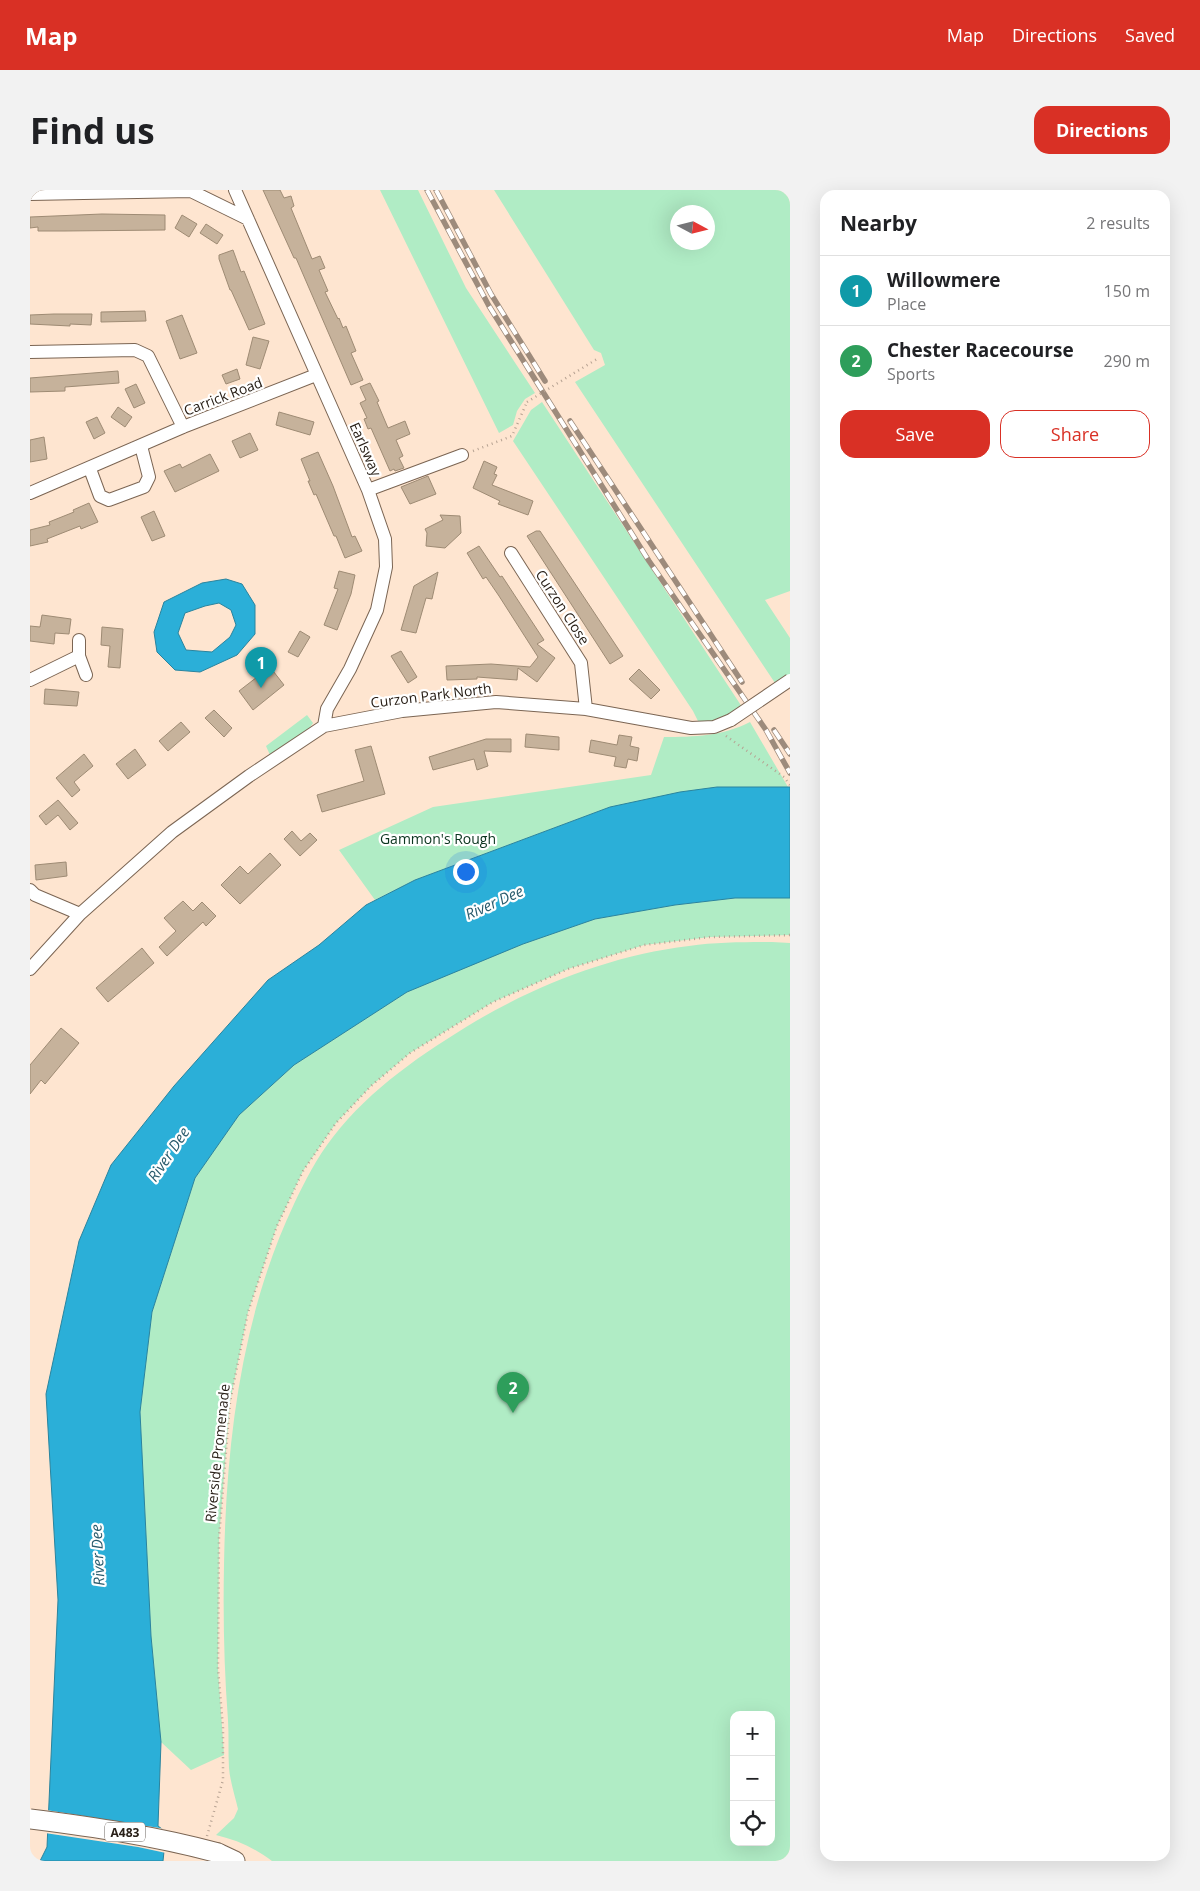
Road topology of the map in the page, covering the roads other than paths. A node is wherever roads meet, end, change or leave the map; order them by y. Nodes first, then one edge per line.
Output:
1 (192, 190) edge
2 (235, 190) edge
3 (30, 194) edge
4 (248, 218) junction
5 (30, 352) edge
6 (316, 375) junction
7 (183, 427) junction
8 (141, 446) junction
9 (462, 455) road end
10 (90, 469) junction
11 (368, 490) junction
12 (30, 493) edge
13 (511, 552) dead end
14 (80, 640) dead end
15 (79, 656) junction
16 (86, 675) dead end
17 (30, 680) edge
18 (790, 680) edge
19 (586, 709) junction
20 (324, 726) junction
21 (30, 890) edge
22 (80, 914) junction
23 (30, 969) edge
24 (30, 1819) edge
25 (226, 1857) edge

1 - 3 street
1 - 4 street
2 - 4 street, Earlsway
4 - 6 street, Earlsway
5 - 7 street
6 - 7 street, Carrick Road
6 - 11 street, Earlsway
7 - 8 street, Carrick Road
8 - 10 street, Carrick Road
8 - 10 street
9 - 11 street
10 - 12 street, Carrick Road
11 - 20 street, Earlsway
13 - 19 street, Curzon Close
14 - 15 street
15 - 16 street
15 - 17 street
18 - 19 street, Curzon Park North, bridge
19 - 20 street, Curzon Park North
20 - 22 street, Curzon Park North
21 - 22 street
22 - 23 street, Curzon Park North
24 - 25 highway, A483, bridge

